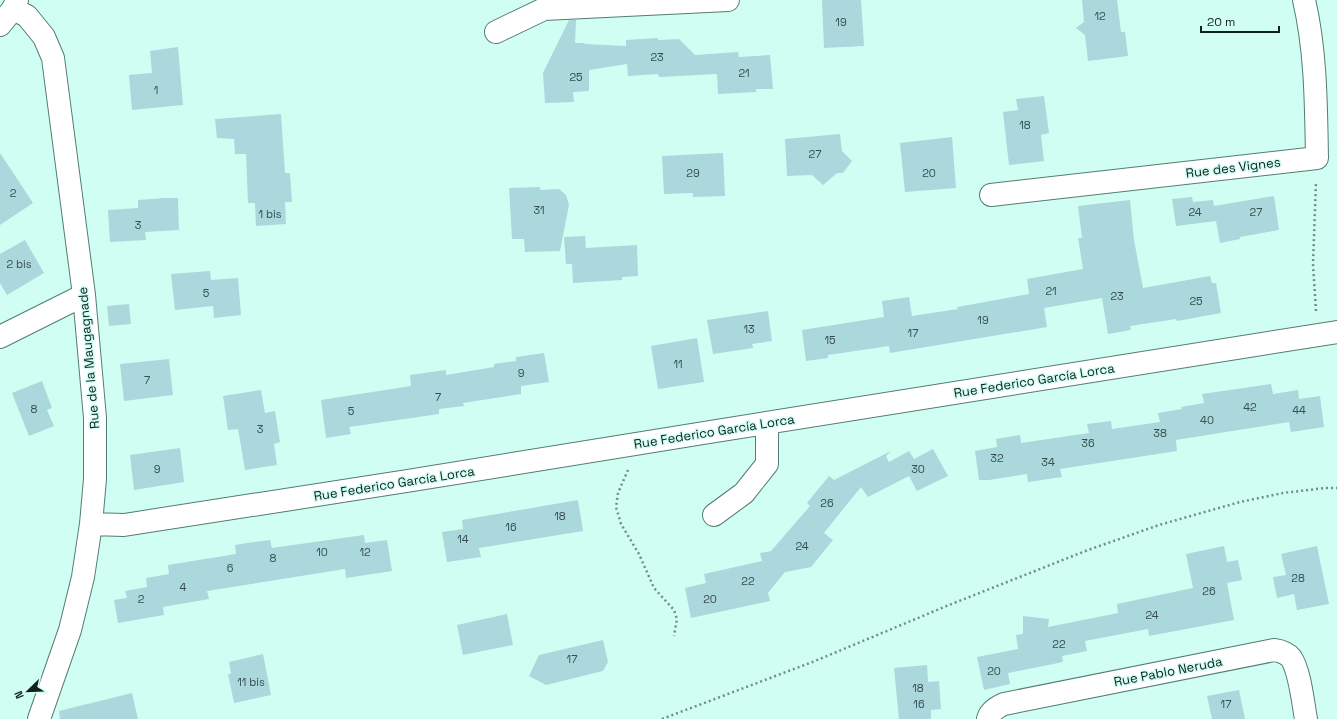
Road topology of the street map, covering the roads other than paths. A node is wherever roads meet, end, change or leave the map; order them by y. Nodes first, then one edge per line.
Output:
1 (728, 0) edge
2 (1304, 0) edge
3 (10, 11) edge
4 (496, 32) dead end
5 (991, 195) dead end
6 (84, 295) junction
7 (1327, 334) edge
8 (0, 337) edge
9 (768, 423) junction
10 (714, 515) dead end
11 (91, 524) junction
12 (39, 719) edge
13 (988, 719) edge
14 (1306, 719) edge

1 - 4 street
2 - 5 street, Rue des Vignes
3 - 6 street, Rue de la Maugagnade
6 - 8 street
6 - 11 street, Rue de la Maugagnade
7 - 9 street, Rue Federico García Lorca
9 - 10 street
9 - 11 street, Rue Federico García Lorca
11 - 12 street, Rue de la Maugagnade
13 - 14 street, Rue Pablo Neruda

